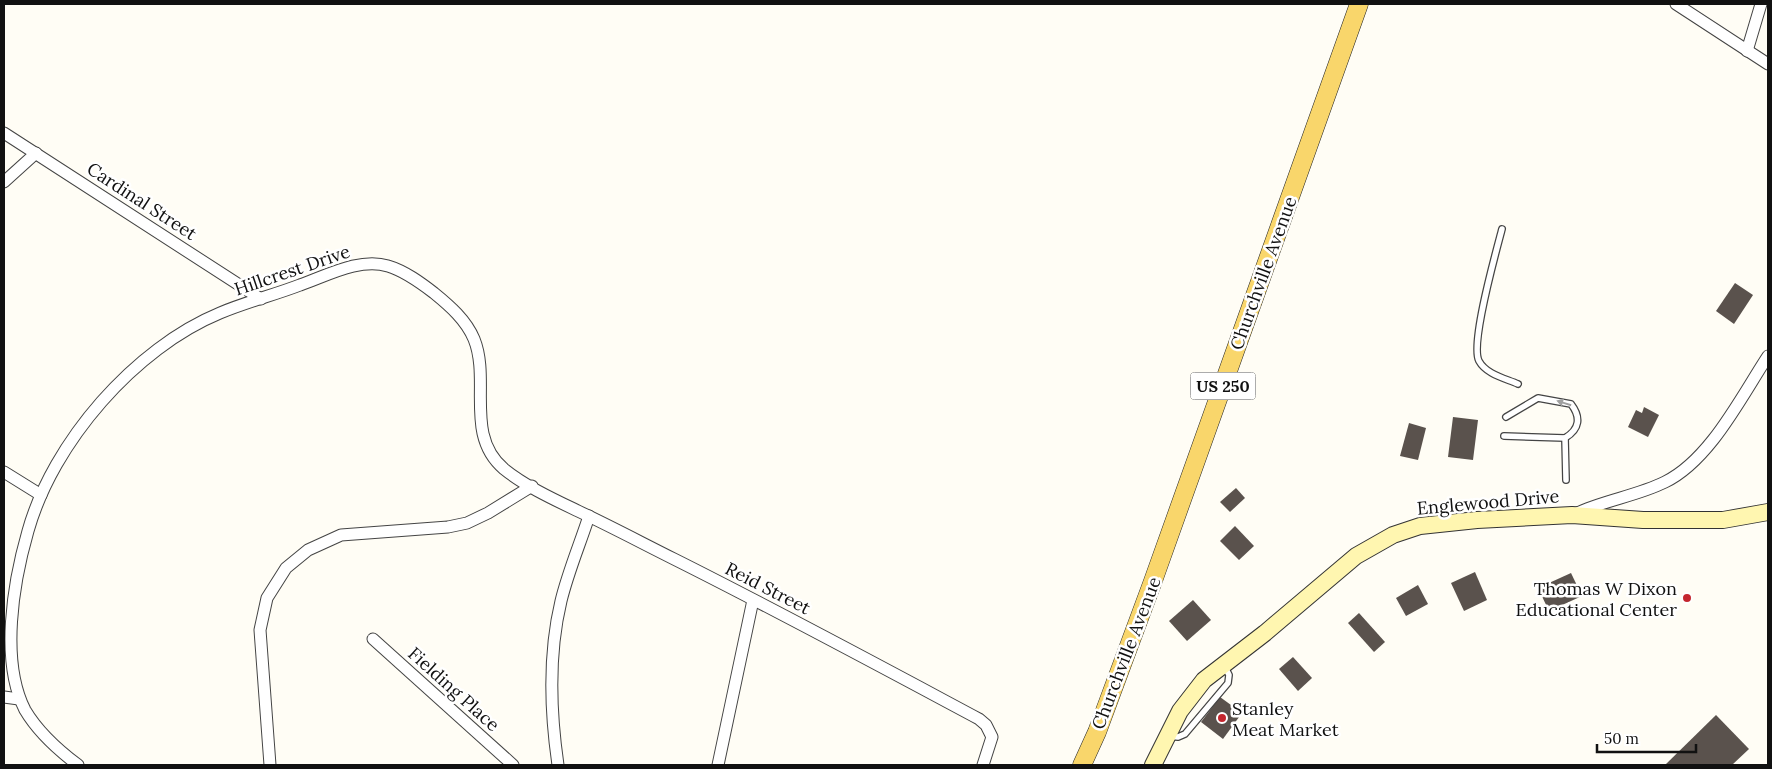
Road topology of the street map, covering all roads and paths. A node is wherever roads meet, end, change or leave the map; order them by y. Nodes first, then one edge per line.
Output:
1 (1358, 4) edge
2 (1676, 4) edge
3 (1761, 4) edge
4 (1747, 51) junction
5 (1768, 64) edge
6 (4, 133) edge
7 (36, 153) junction
8 (4, 182) edge
9 (1502, 229) dead end
10 (261, 299) junction
11 (1768, 356) edge
12 (1518, 384) dead end
13 (1506, 417) dead end
14 (1504, 436) dead end
15 (1565, 438) junction
16 (4, 472) edge
17 (1566, 480) dead end
18 (532, 486) junction
19 (41, 495) junction
20 (1768, 512) edge
21 (589, 516) junction
22 (1572, 516) junction
23 (753, 600) junction
24 (373, 639) dead end
25 (4, 697) edge
26 (19, 698) junction
27 (78, 765) edge
28 (270, 765) edge
29 (513, 765) edge
30 (558, 765) edge
31 (718, 765) edge
32 (983, 765) edge
33 (1082, 765) edge
34 (1153, 765) edge

1 - 33 main road, Churchville Avenue / US 250
2 - 4 street
3 - 4 street
4 - 5 street
6 - 7 street, Cardinal Street
7 - 8 street
7 - 10 street, Cardinal Street
9 - 12 lane
10 - 18 street, Hillcrest Drive
10 - 19 street, Hillcrest Drive
11 - 22 street, Englewood Drive
15 -> 13 lane
14 - 15 lane
15 - 17 lane
16 - 19 street
18 - 21 street, Reid Street
18 - 28 street
19 - 26 street, Hillcrest Drive
20 - 22 street
21 - 23 street, Reid Street
21 - 30 street
22 - 34 street, Englewood Drive
23 - 31 street
23 - 32 street, Reid Street
24 - 29 street, Fielding Place
25 - 26 street
26 - 27 street, Hillcrest Drive

